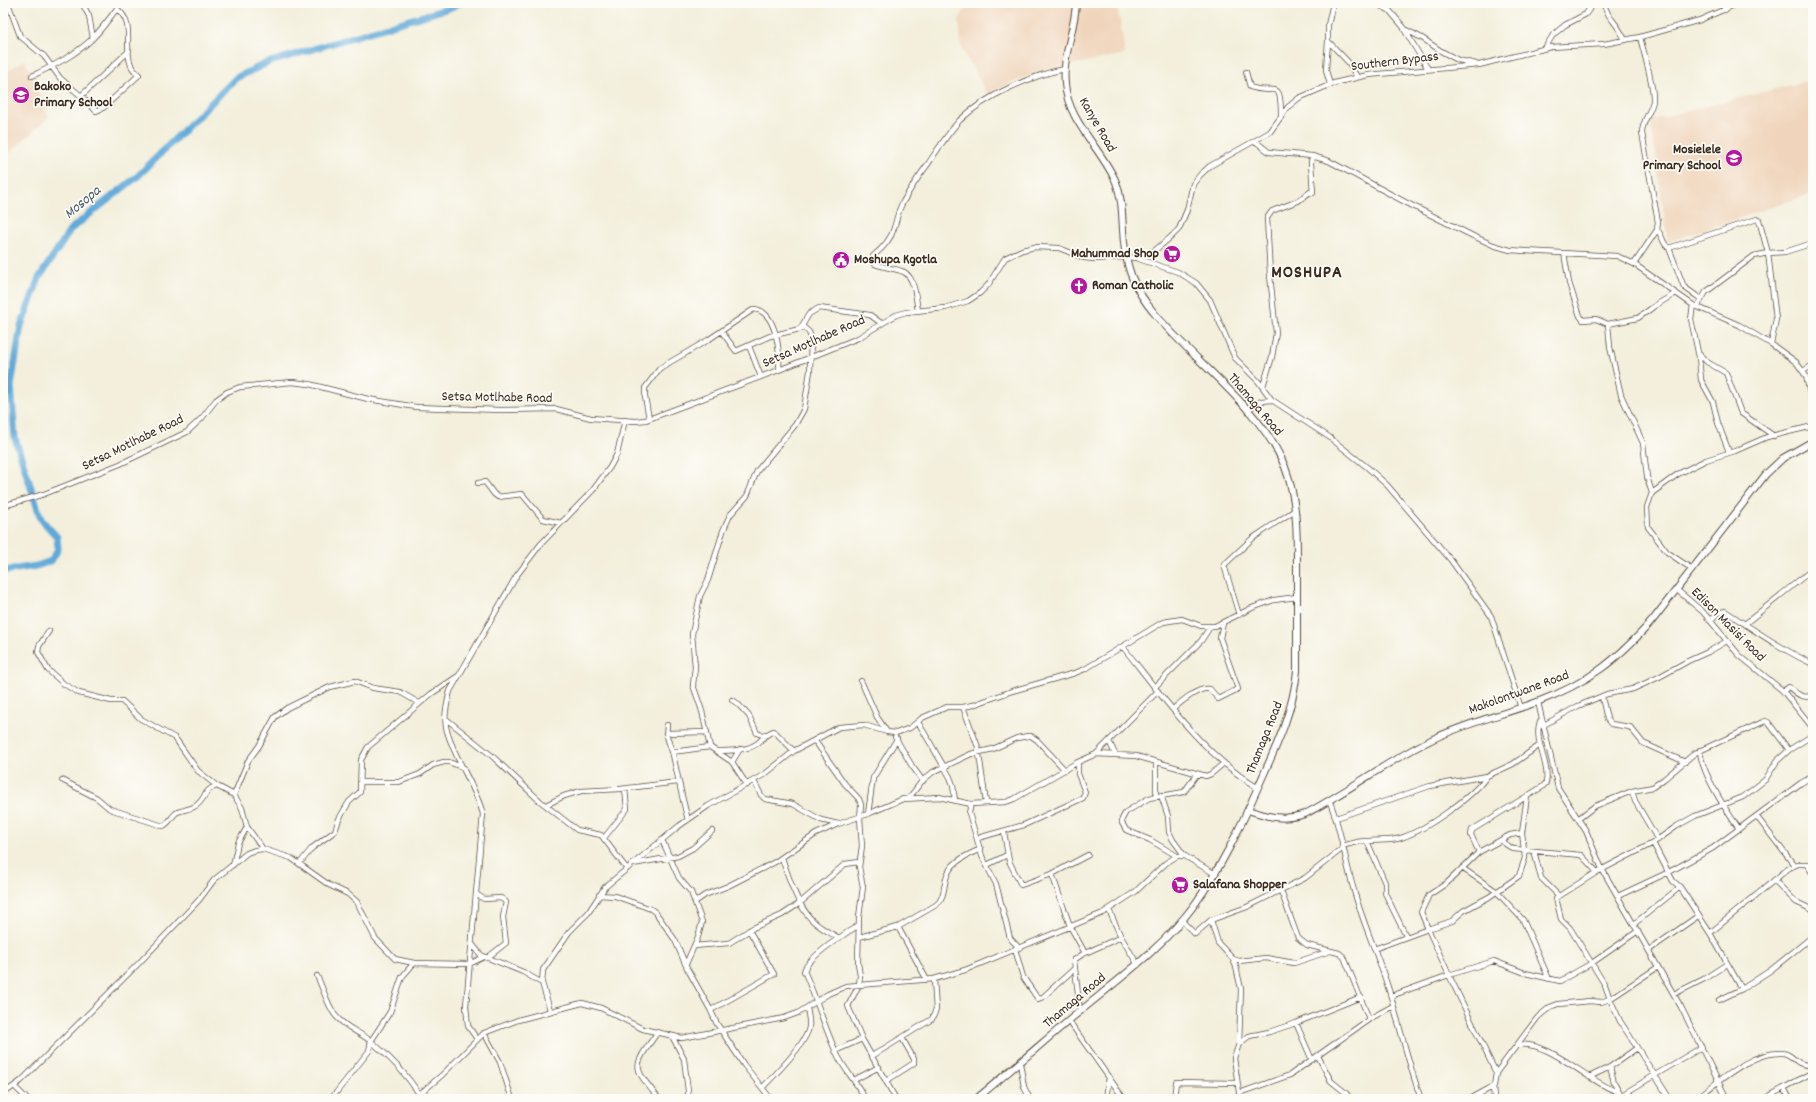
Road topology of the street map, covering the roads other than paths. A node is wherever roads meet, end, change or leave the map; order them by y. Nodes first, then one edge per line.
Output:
1 (8, 3) edge
2 (82, 3) edge
3 (121, 3) edge
4 (1076, 3) edge
5 (1333, 3) edge
6 (1375, 3) edge
7 (1386, 3) edge
8 (1593, 3) edge
9 (1601, 3) edge
10 (1721, 3) edge
11 (1739, 3) edge
12 (117, 9) junction
13 (1389, 10) junction
14 (1725, 10) junction
15 (1404, 28) junction
16 (1640, 37) junction
17 (93, 38) junction
18 (1625, 40) junction
19 (1328, 41) junction
20 (1545, 48) junction
21 (128, 51) junction
22 (1480, 65) junction
23 (52, 66) junction
24 (1065, 68) junction
25 (1428, 69) junction
26 (1246, 72) dead end
27 (32, 76) dead end
28 (1357, 77) junction
29 (1330, 85) junction
30 (81, 96) junction
31 (1281, 117) junction
32 (1255, 141) junction
33 (1312, 156) junction
34 (1657, 230) junction
35 (1812, 243) edge
36 (1669, 248) junction
37 (1813, 250) edge
38 (1768, 252) junction
39 (1564, 253) junction
40 (1125, 257) junction
41 (1137, 258) junction
42 (1634, 264) junction
43 (1676, 293) junction
44 (1701, 299) junction
45 (1695, 306) junction
46 (918, 311) junction
47 (881, 323) junction
48 (1608, 324) junction
49 (802, 326) junction
50 (722, 332) junction
51 (775, 334) junction
52 (1771, 344) junction
53 (749, 346) junction
54 (1698, 353) junction
55 (811, 357) junction
56 (1813, 365) edge
57 (779, 370) junction
58 (1803, 371) junction
59 (760, 377) junction
60 (1263, 386) junction
61 (1272, 400) junction
62 (1813, 406) edge
63 (1247, 410) junction
64 (650, 418) junction
65 (625, 420) junction
66 (1813, 426) edge
67 (1774, 436) junction
68 (1813, 441) edge
69 (1729, 452) junction
70 (478, 483) dead end
71 (1652, 492) junction
72 (3, 506) edge
73 (1295, 510) junction
74 (561, 523) junction
75 (1813, 568) edge
76 (1692, 569) junction
77 (1677, 590) junction
78 (1297, 597) junction
79 (1239, 615) junction
80 (1710, 621) junction
81 (1224, 623) junction
82 (1746, 623) junction
83 (1210, 627) junction
84 (49, 631) dead end
85 (1727, 641) junction
86 (1123, 647) junction
87 (1813, 664) edge
88 (459, 675) junction
89 (860, 681) dead end
90 (1156, 689) junction
91 (1783, 691) junction
92 (1813, 695) edge
93 (1602, 696) junction
94 (732, 700) dead end
95 (1538, 702) junction
96 (419, 703) junction
97 (963, 707) junction
98 (1521, 708) junction
99 (1173, 709) junction
100 (445, 718) junction
101 (1541, 720) junction
102 (918, 722) junction
103 (667, 725) dead end
104 (1542, 726) junction
105 (1813, 728) edge
106 (707, 732) junction
107 (887, 732) junction
108 (666, 733) junction
109 (894, 733) junction
110 (767, 734) junction
111 (1813, 735) edge
112 (897, 739) junction
113 (815, 741) junction
114 (1109, 741) junction
115 (1540, 745) junction
116 (710, 747) junction
117 (740, 748) junction
118 (1700, 750) junction
119 (1789, 750) junction
120 (716, 751) junction
121 (794, 751) junction
122 (672, 752) junction
123 (978, 752) junction
124 (1096, 754) junction
125 (1115, 754) junction
126 (732, 762) junction
127 (1078, 762) junction
128 (1156, 762) junction
129 (1685, 762) junction
130 (1224, 763) junction
131 (944, 766) junction
132 (464, 768) junction
133 (1065, 770) junction
134 (1197, 774) junction
135 (1487, 776) junction
136 (1813, 776) edge
137 (62, 780) dead end
138 (754, 780) junction
139 (923, 780) junction
140 (361, 782) junction
141 (678, 782) junction
142 (747, 785) junction
143 (217, 786) junction
144 (1258, 788) junction
145 (625, 789) junction
146 (1632, 791) junction
147 (234, 795) junction
148 (1159, 795) junction
149 (1527, 796) junction
150 (909, 798) junction
151 (1329, 800) junction
152 (955, 801) junction
153 (971, 804) junction
154 (986, 804) junction
155 (546, 805) junction
156 (1723, 805) junction
157 (1248, 810) junction
158 (868, 814) junction
159 (1757, 817) junction
160 (860, 818) junction
161 (1336, 818) junction
162 (1578, 819) junction
163 (688, 820) junction
164 (838, 824) junction
165 (247, 827) junction
166 (1739, 830) junction
167 (712, 831) dead end
168 (1004, 832) junction
169 (1522, 833) junction
170 (604, 838) junction
171 (978, 838) junction
172 (662, 840) junction
173 (1658, 840) junction
174 (1367, 841) junction
175 (1501, 841) junction
176 (1653, 843) junction
177 (1342, 847) junction
178 (262, 850) junction
179 (981, 850) junction
180 (1525, 851) junction
181 (1534, 851) junction
182 (1479, 852) junction
183 (1007, 855) junction
184 (1088, 855) dead end
185 (1177, 856) junction
186 (1185, 856) junction
187 (782, 858) junction
188 (1813, 858) edge
189 (672, 859) junction
190 (859, 862) junction
191 (300, 863) junction
192 (632, 864) junction
193 (1811, 864) edge
194 (233, 865) junction
195 (987, 865) junction
196 (1794, 865) junction
197 (1462, 868) junction
198 (627, 869) junction
199 (1602, 869) junction
200 (1597, 872) junction
201 (1669, 872) junction
202 (1052, 874) junction
203 (1215, 874) junction
204 (1813, 874) edge
205 (1774, 880) junction
206 (1680, 887) junction
207 (1281, 891) junction
208 (1496, 891) junction
209 (476, 894) junction
210 (599, 895) junction
211 (1559, 896) junction
212 (1618, 896) junction
213 (696, 902) junction
214 (800, 903) junction
215 (1109, 910) junction
216 (1813, 910) edge
217 (1698, 916) junction
218 (1181, 920) junction
219 (1211, 920) junction
220 (1634, 924) junction
221 (859, 925) junction
222 (1070, 926) junction
223 (898, 927) junction
224 (1428, 929) junction
225 (749, 930) junction
226 (1638, 931) junction
227 (1710, 933) junction
228 (1406, 936) junction
229 (1813, 936) edge
230 (859, 937) junction
231 (1121, 937) junction
232 (839, 938) junction
233 (471, 944) junction
234 (694, 946) junction
235 (1017, 949) junction
236 (1374, 949) junction
237 (1649, 950) junction
238 (1331, 951) junction
239 (1085, 953) junction
240 (486, 957) junction
241 (1233, 959) junction
242 (414, 963) junction
243 (1592, 963) junction
244 (469, 964) junction
245 (686, 964) junction
246 (1727, 964) junction
247 (1138, 965) junction
248 (1658, 967) junction
249 (1074, 969) junction
250 (1449, 975) junction
251 (317, 976) dead end
252 (1549, 978) junction
253 (934, 979) junction
254 (927, 980) junction
255 (542, 983) junction
256 (858, 985) junction
257 (1742, 989) junction
258 (1674, 994) junction
259 (1391, 996) junction
260 (1361, 997) junction
261 (1610, 999) junction
262 (1719, 1000) dead end
263 (817, 1001) junction
264 (1394, 1006) junction
265 (807, 1008) junction
266 (550, 1010) junction
267 (711, 1010) junction
268 (1080, 1011) junction
269 (1369, 1019) junction
270 (1069, 1021) junction
271 (1296, 1023) junction
272 (722, 1031) junction
273 (484, 1033) junction
274 (658, 1033) junction
275 (672, 1036) junction
276 (902, 1038) junction
277 (477, 1039) junction
278 (862, 1039) junction
279 (371, 1041) junction
280 (1238, 1044) junction
281 (1516, 1045) junction
282 (1702, 1047) junction
283 (1637, 1048) junction
284 (835, 1051) junction
285 (872, 1056) junction
286 (1318, 1056) junction
287 (1312, 1060) junction
288 (1020, 1063) junction
289 (1813, 1066) edge
290 (879, 1067) junction
291 (1610, 1067) junction
292 (1813, 1072) edge
293 (1496, 1073) junction
294 (1655, 1075) junction
295 (1109, 1077) junction
296 (1589, 1077) junction
297 (854, 1080) junction
298 (886, 1081) junction
299 (1719, 1082) junction
300 (1237, 1083) junction
301 (14, 1086) junction
302 (1492, 1086) junction
303 (763, 1087) junction
304 (1784, 1088) junction
305 (1239, 1093) junction
306 (3, 1094) edge
307 (1621, 1095) edge
308 (416, 1098) edge
309 (27, 1099) edge
310 (331, 1099) edge
311 (512, 1099) edge
312 (659, 1099) edge
313 (689, 1099) edge
314 (771, 1099) edge
315 (866, 1099) edge
316 (896, 1099) edge
317 (976, 1099) edge
318 (1030, 1099) edge
319 (1106, 1099) edge
320 (1124, 1099) edge
321 (1174, 1099) edge
322 (1240, 1099) edge
323 (1350, 1099) edge
324 (1421, 1099) edge
325 (1470, 1099) edge
326 (1494, 1099) edge
327 (1615, 1099) edge
328 (1670, 1099) edge
329 (1695, 1099) edge
330 (1727, 1099) edge
331 (1764, 1099) edge
332 (1790, 1099) edge

1 - 23 street
2 - 17 street
3 - 12 street
4 - 24 main road, Kanye Road
5 - 19 street
6 - 13 street
7 - 13 street
8 - 20 street
9 - 18 street
10 - 14 street
11 - 14 street, Southern Bypass
12 - 17 street
12 - 21 street
13 - 15 street
14 - 16 street, Southern Bypass
15 - 22 street
15 - 25 street
16 - 18 street, Southern Bypass
16 - 34 street
17 - 23 street
18 - 20 street, Southern Bypass
19 - 28 street
19 - 29 street
20 - 22 street, Southern Bypass
21 - 30 street
21 - 30 street
22 - 25 street, Southern Bypass
23 - 27 street
23 - 30 street
24 - 40 main road, Kanye Road
24 - 46 street
25 - 28 street, Southern Bypass
26 - 31 street
28 - 29 street, Southern Bypass
29 - 31 street, Southern Bypass
31 - 32 street, Southern Bypass
32 - 33 street
32 - 41 street, Southern Bypass
33 - 39 street
33 - 60 street
34 - 36 street
34 - 42 street
35 - 37 street
35 - 38 street
36 - 38 street
36 - 44 street
38 - 44 street
38 - 52 street
39 - 42 street
39 - 48 street
40 - 41 street, Southern Bypass
40 - 46 street, Setsa Motlhabe Road
40 - 63 main road, Thamaga Road
41 - 60 street
42 - 43 street
43 - 45 street
43 - 48 street
44 - 45 street
45 - 52 street
45 - 54 street
46 - 47 street, Setsa Motlhabe Road
47 - 49 street
47 - 55 street, Setsa Motlhabe Road
48 - 71 street
49 - 51 street
49 - 55 street
50 - 51 street
50 - 53 street
50 - 64 street
51 - 53 street
51 - 57 street
52 - 58 street
53 - 59 street
54 - 67 street
54 - 69 street
55 - 57 street, Setsa Motlhabe Road
55 - 106 street
56 - 58 street
57 - 59 street, Setsa Motlhabe Road
58 - 62 street
59 - 64 street, Setsa Motlhabe Road
60 - 61 street
61 - 63 street
61 - 98 street
63 - 73 main road, Thamaga Road
64 - 65 street, Setsa Motlhabe Road
65 - 72 street, Setsa Motlhabe Road
65 - 74 street
66 - 67 street
67 - 69 street
68 - 76 main road, Makolontwane Road
69 - 71 street
70 - 74 street
71 - 76 street
73 - 78 main road, Thamaga Road
73 - 79 street
74 - 88 street
75 - 82 street
76 - 77 main road, Makolontwane Road
77 - 80 street, Edison Masisi Road
77 - 95 main road, Makolontwane Road
78 - 79 street
78 - 144 main road, Thamaga Road
79 - 81 street
80 - 82 street
80 - 85 street, Edison Masisi Road
81 - 83 street
81 - 99 street
82 - 87 street
83 - 86 street
83 - 90 street
84 - 143 street
85 - 91 street, Edison Masisi Road
85 - 93 street
86 - 90 street
86 - 97 street
88 - 96 street
88 - 100 street
89 - 107 street
90 - 99 street
90 - 114 street
91 - 92 street
91 - 105 street, Edison Masisi Road
93 - 104 street
93 - 129 street
94 - 110 street
95 - 98 main road, Makolontwane Road
95 - 101 street
96 - 140 street
96 - 147 street
97 - 102 street
97 - 123 street
98 - 151 main road, Makolontwane Road
99 - 130 street
100 - 132 street
100 - 155 street
101 - 104 street
101 - 115 street
102 - 109 street
102 - 131 street
103 - 108 street
104 - 162 street
106 - 108 street
106 - 116 street
107 - 109 street
107 - 113 street
108 - 122 street
109 - 112 street
110 - 117 street
110 - 121 street
111 - 119 street
112 - 139 street
112 - 158 street
113 - 121 street
113 - 160 street
114 - 124 street
114 - 125 street
115 - 135 street
115 - 149 street
116 - 120 street
116 - 122 street
117 - 120 street
117 - 126 street
118 - 119 street
118 - 129 street
118 - 156 street
119 - 156 street
120 - 126 street
121 - 138 street
122 - 141 street
123 - 131 street
123 - 133 street
123 - 154 street
124 - 125 street
124 - 127 street
125 - 128 street
126 - 142 street
127 - 133 street
127 - 168 street
128 - 134 street
128 - 148 street
129 - 146 street
130 - 134 street
130 - 144 street
131 - 139 street
131 - 152 street
132 - 140 street
132 - 209 street
133 - 154 street
134 - 148 street
135 - 161 street
135 - 174 street
136 - 159 street
137 - 143 street
138 - 142 street
138 - 164 street
139 - 150 street
140 - 191 street
141 - 145 street
141 - 163 street
142 - 163 street
143 - 147 street
144 - 157 main road, Thamaga Road
145 - 155 street
145 - 170 street
146 - 162 street
146 - 173 street
147 - 165 street
148 - 185 street
148 - 186 street
149 - 169 street
149 - 182 street
150 - 152 street
150 - 158 street
151 - 157 main road, Makolontwane Road
151 - 161 street
152 - 153 street
153 - 154 street
153 - 171 street
155 - 170 street
156 - 166 street
156 - 173 street
157 - 203 main road, Thamaga Road
158 - 160 street
159 - 166 street
159 - 196 street
160 - 164 street
160 - 190 street
161 - 177 street
162 - 199 street
163 - 172 street
164 - 187 street
165 - 178 street
165 - 194 street
166 - 201 street
167 - 189 street
168 - 171 street
168 - 183 street
169 - 175 street
169 - 180 street
170 - 198 street
171 - 179 street
172 - 189 street
172 - 192 street
173 - 176 street
174 - 177 street
174 - 228 street
175 - 180 street
175 - 182 street
176 - 199 street
176 - 201 street
177 - 207 street
177 - 236 street
178 - 191 street
178 - 194 street
179 - 195 street
179 - 223 street
180 - 181 street
180 - 208 street
181 - 200 street
181 - 211 street
182 - 197 street
183 - 195 street
183 - 202 street
184 - 202 street
185 - 186 street
185 - 215 street
186 - 203 street
187 - 213 street
187 - 214 street
188 - 193 street
189 - 192 street
189 - 213 street
190 - 214 street
190 - 221 street
191 - 242 street
192 - 198 street
193 - 196 street
193 - 204 street
194 - 301 street
195 - 235 street
196 - 205 street
197 - 208 street
197 - 224 street
198 - 210 street
199 - 200 street
199 - 212 street
200 - 211 street
201 - 206 street
201 - 212 street
202 - 222 street
203 - 218 main road, Thamaga Road
205 - 216 street
205 - 227 street
206 - 217 street
206 - 220 street
207 - 219 street
207 - 238 street
208 - 224 street
208 - 252 street
209 - 233 street
209 - 240 street
210 - 245 street
210 - 255 street
211 - 243 street
212 - 220 street
213 - 234 street
214 - 225 street
214 - 232 street
215 - 222 street
215 - 231 street
217 - 227 street
217 - 237 street
218 - 219 street
218 - 247 main road, Thamaga Road
219 - 241 street
220 - 226 street
221 - 230 street
221 - 232 street
222 - 235 street
222 - 239 street
223 - 230 street
223 - 254 street
224 - 228 street
224 - 250 street
225 - 234 street
225 - 267 street
226 - 237 street
226 - 243 street
227 - 246 street
228 - 236 street
229 - 257 street
230 - 256 street
231 - 239 street
231 - 247 street
232 - 263 street
233 - 240 street
233 - 244 street
234 - 245 street
235 - 249 street
235 - 253 street
236 - 259 street
237 - 248 street
238 - 241 street
238 - 260 street
239 - 249 street
240 - 244 street
240 - 255 street
241 - 280 street
242 - 244 street
242 - 279 street
243 - 252 street
243 - 261 street
244 - 277 street
245 - 267 street
246 - 257 street
246 - 258 street
247 - 268 main road, Thamaga Road
248 - 258 street
248 - 261 street
249 - 268 street
250 - 252 street
250 - 259 street
250 - 293 street
251 - 279 street
253 - 254 street
253 - 276 street
254 - 256 street
255 - 266 street
256 - 263 street
256 - 278 street
257 - 262 street
258 - 282 street
259 - 264 street
260 - 269 street
260 - 271 street
261 - 281 street
261 - 283 street
263 - 265 street
263 - 284 street
264 - 269 street
264 - 324 street
265 - 272 street
265 - 303 street
266 - 273 street
266 - 274 street
267 - 272 street
268 - 270 main road, Thamaga Road
269 - 286 street
270 - 288 main road, Thamaga Road
270 - 295 street
271 - 280 street
271 - 287 street
272 - 275 street
272 - 303 street
273 - 277 street
273 - 311 street
274 - 275 street
274 - 312 street
275 - 313 street
276 - 285 street
276 - 298 street
277 - 308 street
278 - 284 street
278 - 285 street
279 - 308 street
279 - 310 street
280 - 300 street
281 - 293 street
281 - 296 street
282 - 294 street
282 - 299 street
283 - 291 street
283 - 294 street
284 - 297 street
285 - 290 street
286 - 287 street
286 - 323 street
287 - 305 street
288 - 317 main road, Thamaga Road
288 - 318 street
289 - 299 street
290 - 297 street
290 - 298 street
291 - 296 street
291 - 307 street
292 - 304 street
293 - 302 street
294 - 307 street
294 - 328 street
295 - 319 street
295 - 320 street
296 - 307 street
297 - 315 street
298 - 316 street
299 - 329 street
299 - 330 street
300 - 305 street
300 - 321 street
301 - 306 street
301 - 309 street
302 - 325 street
302 - 326 street
303 - 314 street
304 - 331 street
304 - 332 street
305 - 322 street
307 - 327 street

